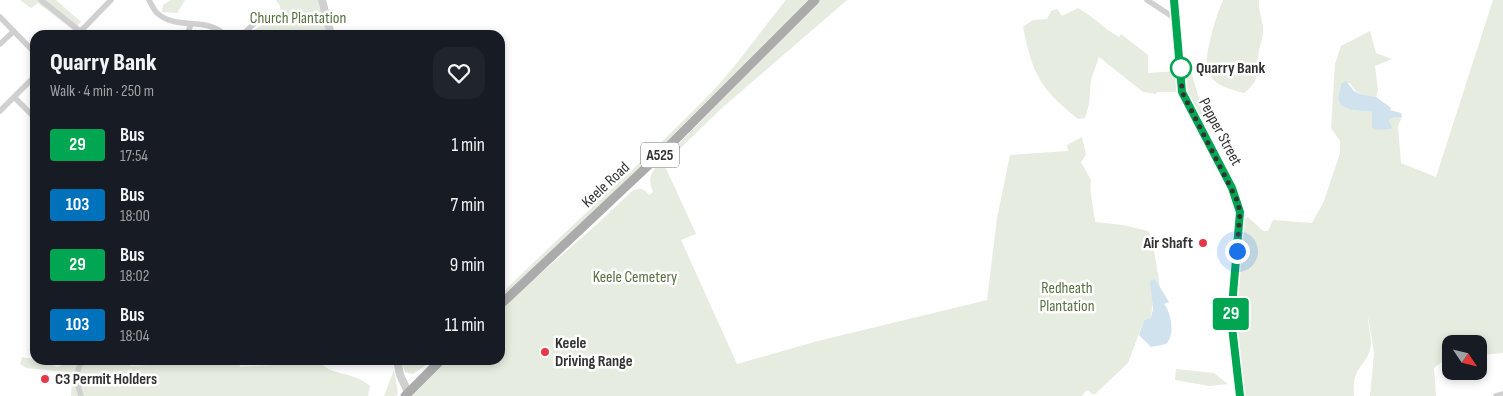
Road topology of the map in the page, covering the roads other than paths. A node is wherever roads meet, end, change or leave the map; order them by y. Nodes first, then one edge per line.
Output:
1 (40, 0) edge
2 (111, 0) edge
3 (149, 0) edge
4 (322, 0) edge
5 (815, 0) edge
6 (1147, 0) edge
7 (1174, 0) edge
8 (0, 17) edge
9 (1176, 18) junction
10 (259, 19) dead end
11 (191, 24) junction
12 (74, 30) edge
13 (83, 30) edge
14 (189, 30) edge
15 (218, 30) edge
16 (247, 30) edge
17 (330, 30) edge
18 (14, 31) junction
19 (0, 44) edge
20 (30, 48) edge
21 (30, 81) edge
22 (14, 97) junction
23 (0, 111) edge
24 (30, 112) edge
25 (505, 300) edge
26 (79, 365) edge
27 (398, 365) edge
28 (436, 365) edge
29 (406, 394) edge
30 (1503, 394) edge
31 (80, 396) edge
32 (1240, 396) edge
33 (1496, 396) edge

1 - 12 street
2 - 13 street
3 - 11 street
4 - 17 street
5 - 25 main road, Keele Road / A525
6 - 9 street
7 - 9 main road, Pepper Street
8 - 18 street
9 - 32 main road, Pepper Street
10 - 16 street
11 - 14 street
11 - 15 street
18 - 19 street
18 - 20 street
21 - 22 street
22 - 23 street
22 - 24 street
26 - 31 street
27 - 29 street
28 - 29 main road
30 - 33 street

